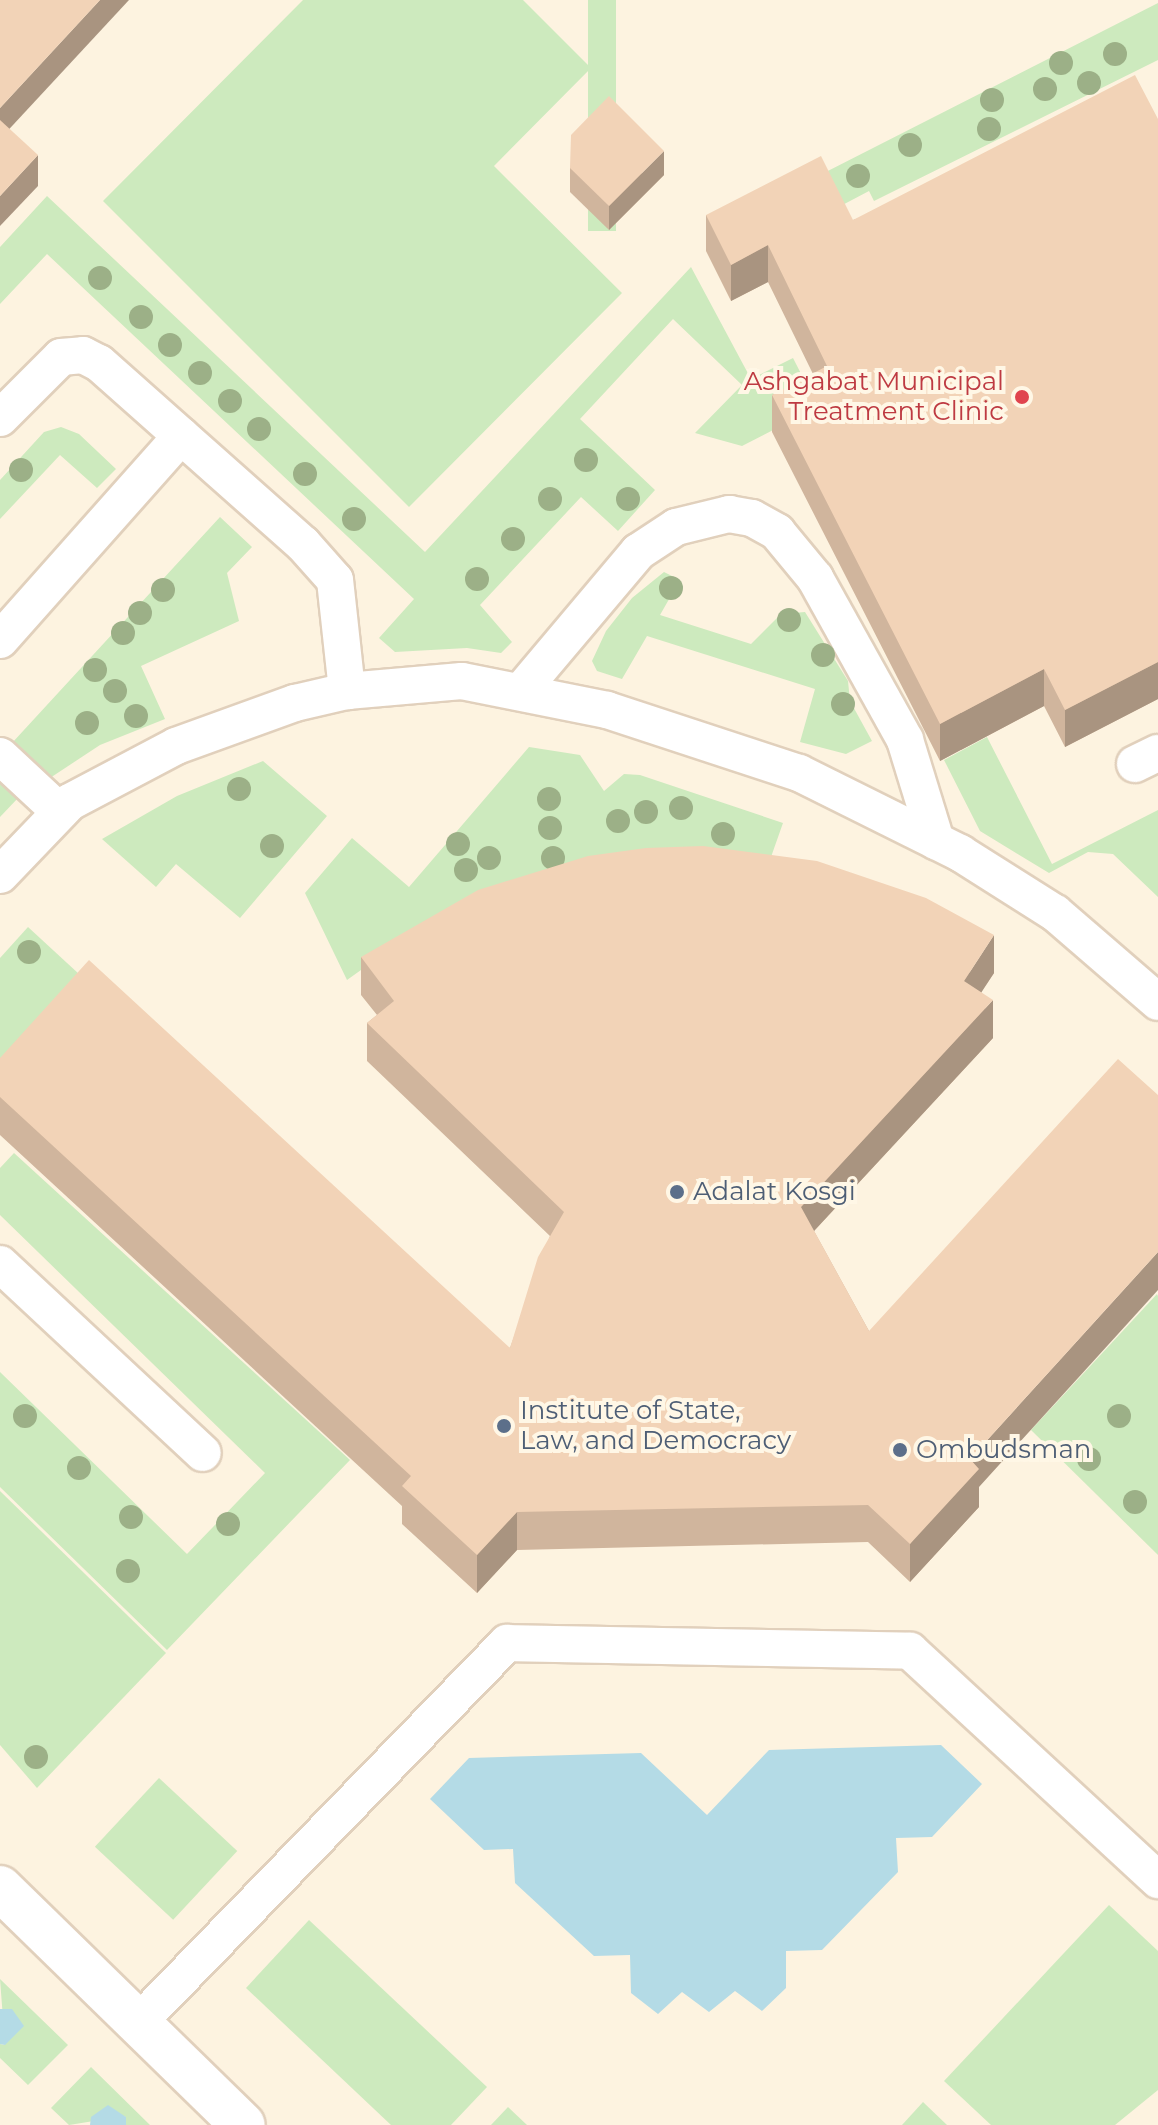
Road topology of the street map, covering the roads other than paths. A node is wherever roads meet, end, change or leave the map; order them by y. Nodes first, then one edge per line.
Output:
1 (0, 418) edge
2 (181, 436) junction
3 (0, 640) edge
4 (347, 691) junction
5 (521, 691) junction
6 (0, 756) edge
7 (60, 812) junction
8 (936, 841) junction
9 (0, 875) edge
10 (1158, 1002) edge
11 (0, 1264) edge
12 (203, 1453) dead end
13 (1158, 1880) edge
14 (0, 1888) edge
15 (138, 2023) junction
16 (243, 2125) edge

1 - 2 lane
2 - 3 lane
2 - 4 lane
4 - 5 lane
4 - 7 lane
5 - 8 lane
5 - 8 lane
6 - 7 lane
7 - 9 lane
8 - 10 lane
11 - 12 lane
13 - 15 lane
14 - 15 main road
15 - 16 main road

